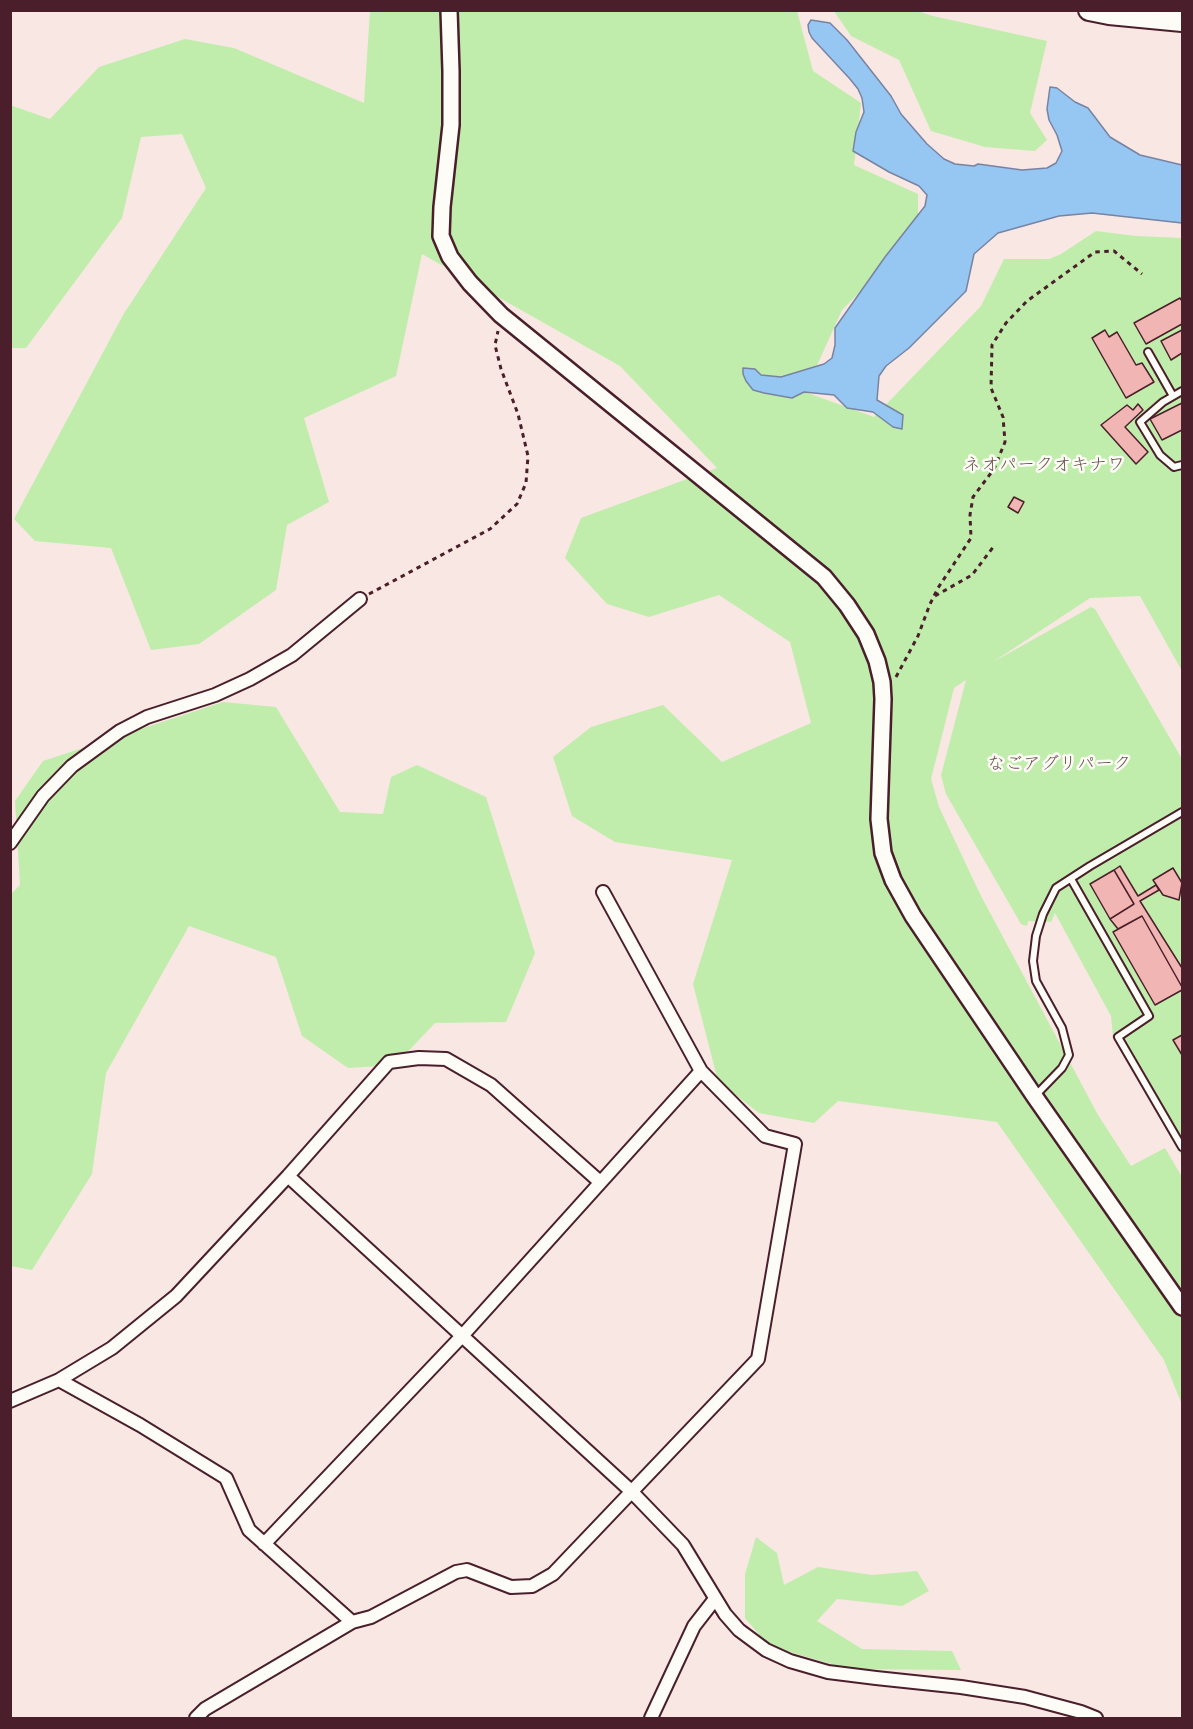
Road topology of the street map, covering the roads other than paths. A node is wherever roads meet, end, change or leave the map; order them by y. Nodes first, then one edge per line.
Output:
1 (449, 10) edge
2 (1089, 10) edge
3 (1182, 21) edge
4 (1148, 352) dead end
5 (1182, 391) edge
6 (1173, 396) junction
7 (1182, 465) edge
8 (360, 599) road end
9 (1182, 812) edge
10 (10, 843) edge
11 (1071, 879) junction
12 (603, 891) dead end
13 (701, 1071) junction
14 (1035, 1097) junction
15 (1182, 1147) edge
16 (288, 1176) junction
17 (600, 1182) junction
18 (1182, 1307) edge
19 (462, 1336) junction
20 (58, 1380) junction
21 (10, 1401) edge
22 (631, 1491) junction
23 (264, 1544) junction
24 (714, 1599) junction
25 (352, 1622) junction
26 (196, 1719) edge
27 (651, 1719) edge
28 (1096, 1719) edge

1 - 14 street
2 - 3 highway
4 - 6 lane
5 - 6 lane
6 - 7 lane
8 - 10 street
9 - 11 lane
11 - 14 lane
11 - 15 lane
12 - 13 street
13 - 17 street
13 - 22 street
14 - 18 street
16 - 17 street
16 - 19 street
16 - 20 street
17 - 19 street
19 - 22 street
19 - 23 street
20 - 21 street
20 - 23 street
22 - 24 street
22 - 25 street
23 - 25 street
24 - 27 street
24 - 28 street
25 - 26 street

